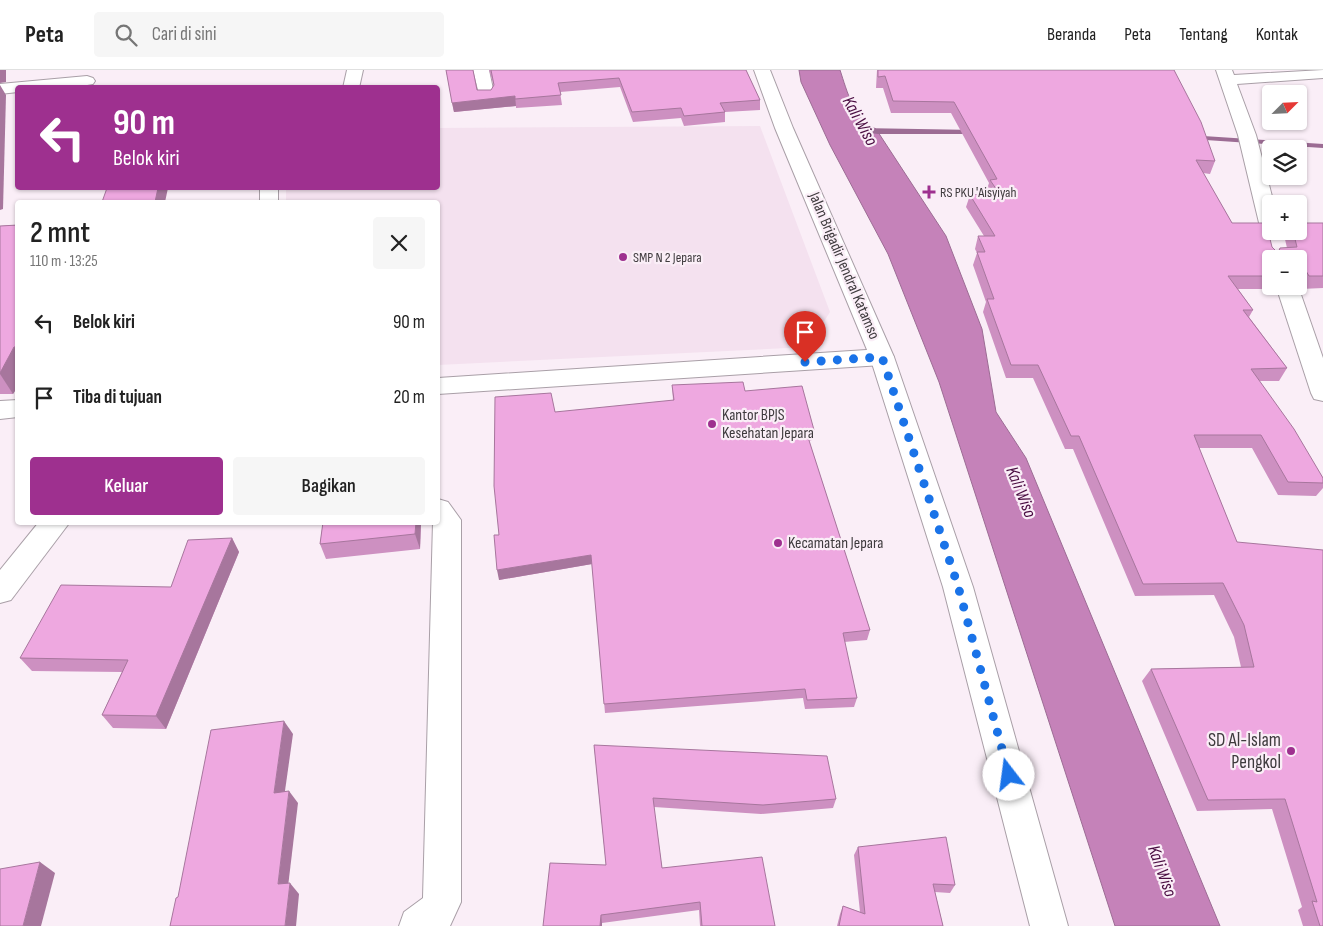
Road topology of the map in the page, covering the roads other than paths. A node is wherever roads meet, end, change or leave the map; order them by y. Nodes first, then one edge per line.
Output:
1 (354, 70) edge
2 (482, 70) edge
3 (762, 70) edge
4 (1323, 73) edge
5 (1225, 75) edge
6 (88, 79) edge
7 (35, 85) edge
8 (352, 85) edge
9 (15, 87) edge
10 (0, 89) edge
11 (486, 94) edge
12 (1262, 195) edge
13 (1290, 295) edge
14 (882, 357) junction
15 (440, 386) edge
16 (1323, 393) edge
17 (15, 408) edge
18 (0, 410) edge
19 (440, 511) edge
20 (54, 525) edge
21 (0, 591) edge
22 (418, 926) edge
23 (1049, 926) edge

1 - 8 street
2 - 11 street
3 - 14 street, Jalan Brigadir Jendral Katamso
4 - 5 street
5 - 12 street
6 - 7 street
9 - 10 street
13 - 16 street
14 - 15 street
14 - 23 street, Jalan Brigadir Jendral Katamso
17 - 18 street
19 - 22 street
20 - 21 street

